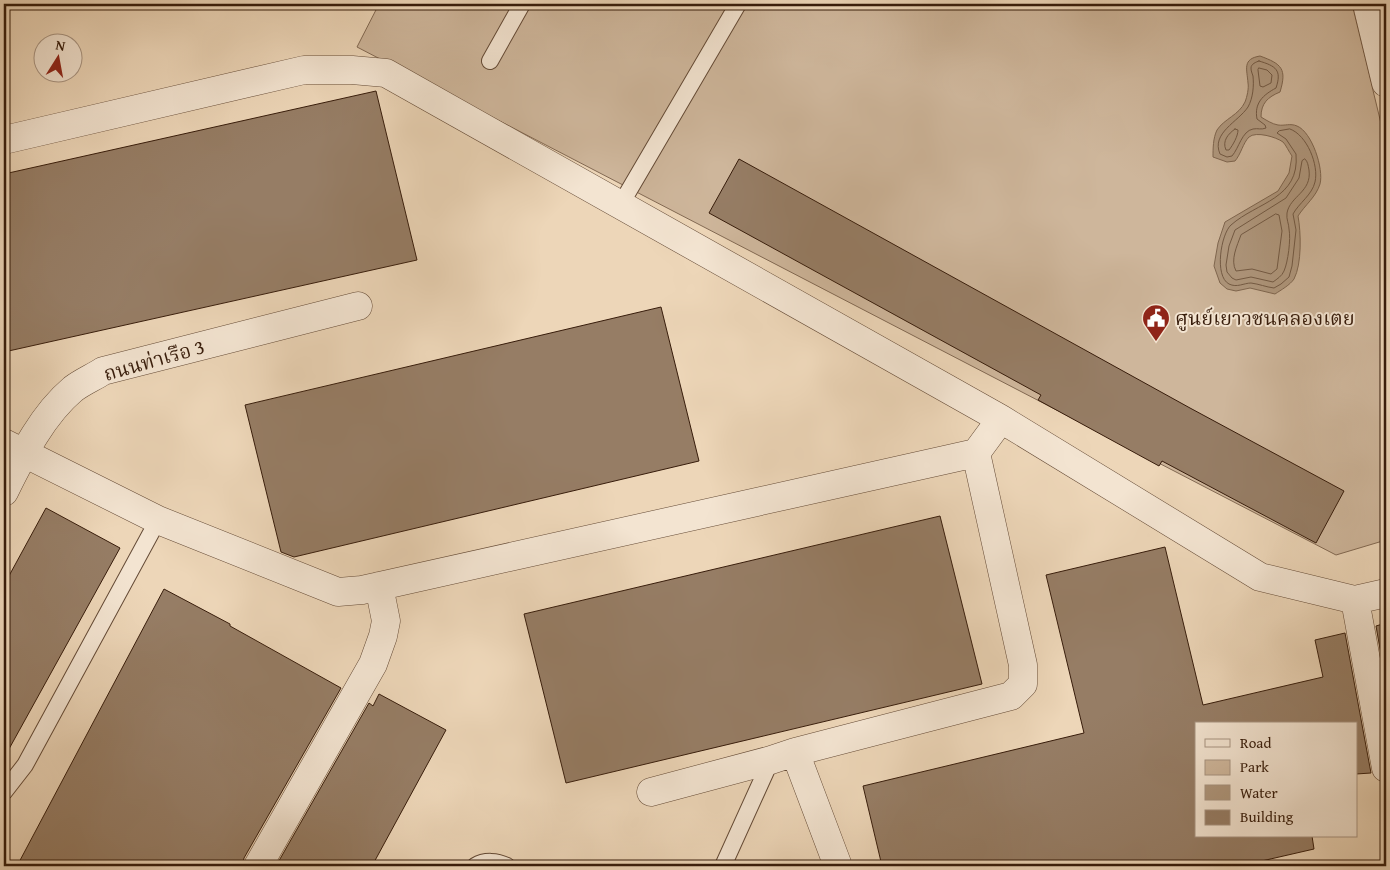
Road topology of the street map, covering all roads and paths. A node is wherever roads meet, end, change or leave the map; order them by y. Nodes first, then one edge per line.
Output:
1 (522, 4) edge
2 (738, 4) edge
3 (1367, 4) edge
4 (490, 61) dead end
5 (1386, 84) edge
6 (4, 140) edge
7 (620, 204) junction
8 (358, 306) dead end
9 (1001, 419) junction
10 (14, 448) edge
11 (976, 453) junction
12 (4, 492) edge
13 (158, 520) junction
14 (379, 586) junction
15 (1386, 593) edge
16 (1355, 600) junction
17 (783, 756) junction
18 (1386, 768) edge
19 (4, 792) edge
20 (652, 792) dead end
21 (258, 866) edge
22 (475, 866) edge
23 (507, 866) edge
24 (723, 866) edge
25 (838, 866) edge

1 - 4 lane
2 - 7 lane
3 - 5 street
6 - 7 street
7 - 9 street
8 - 10 street, ถนนท่าเรือ 3
9 - 11 street
9 - 16 street
10 - 12 street, ถนนท่าเรือ 3
10 - 13 street
11 - 14 street
11 - 17 street
13 - 14 street
13 - 19 lane
14 - 21 street
15 - 16 street
16 - 18 street
17 - 20 street
17 - 24 lane
17 - 25 street
22 - 23 lane

